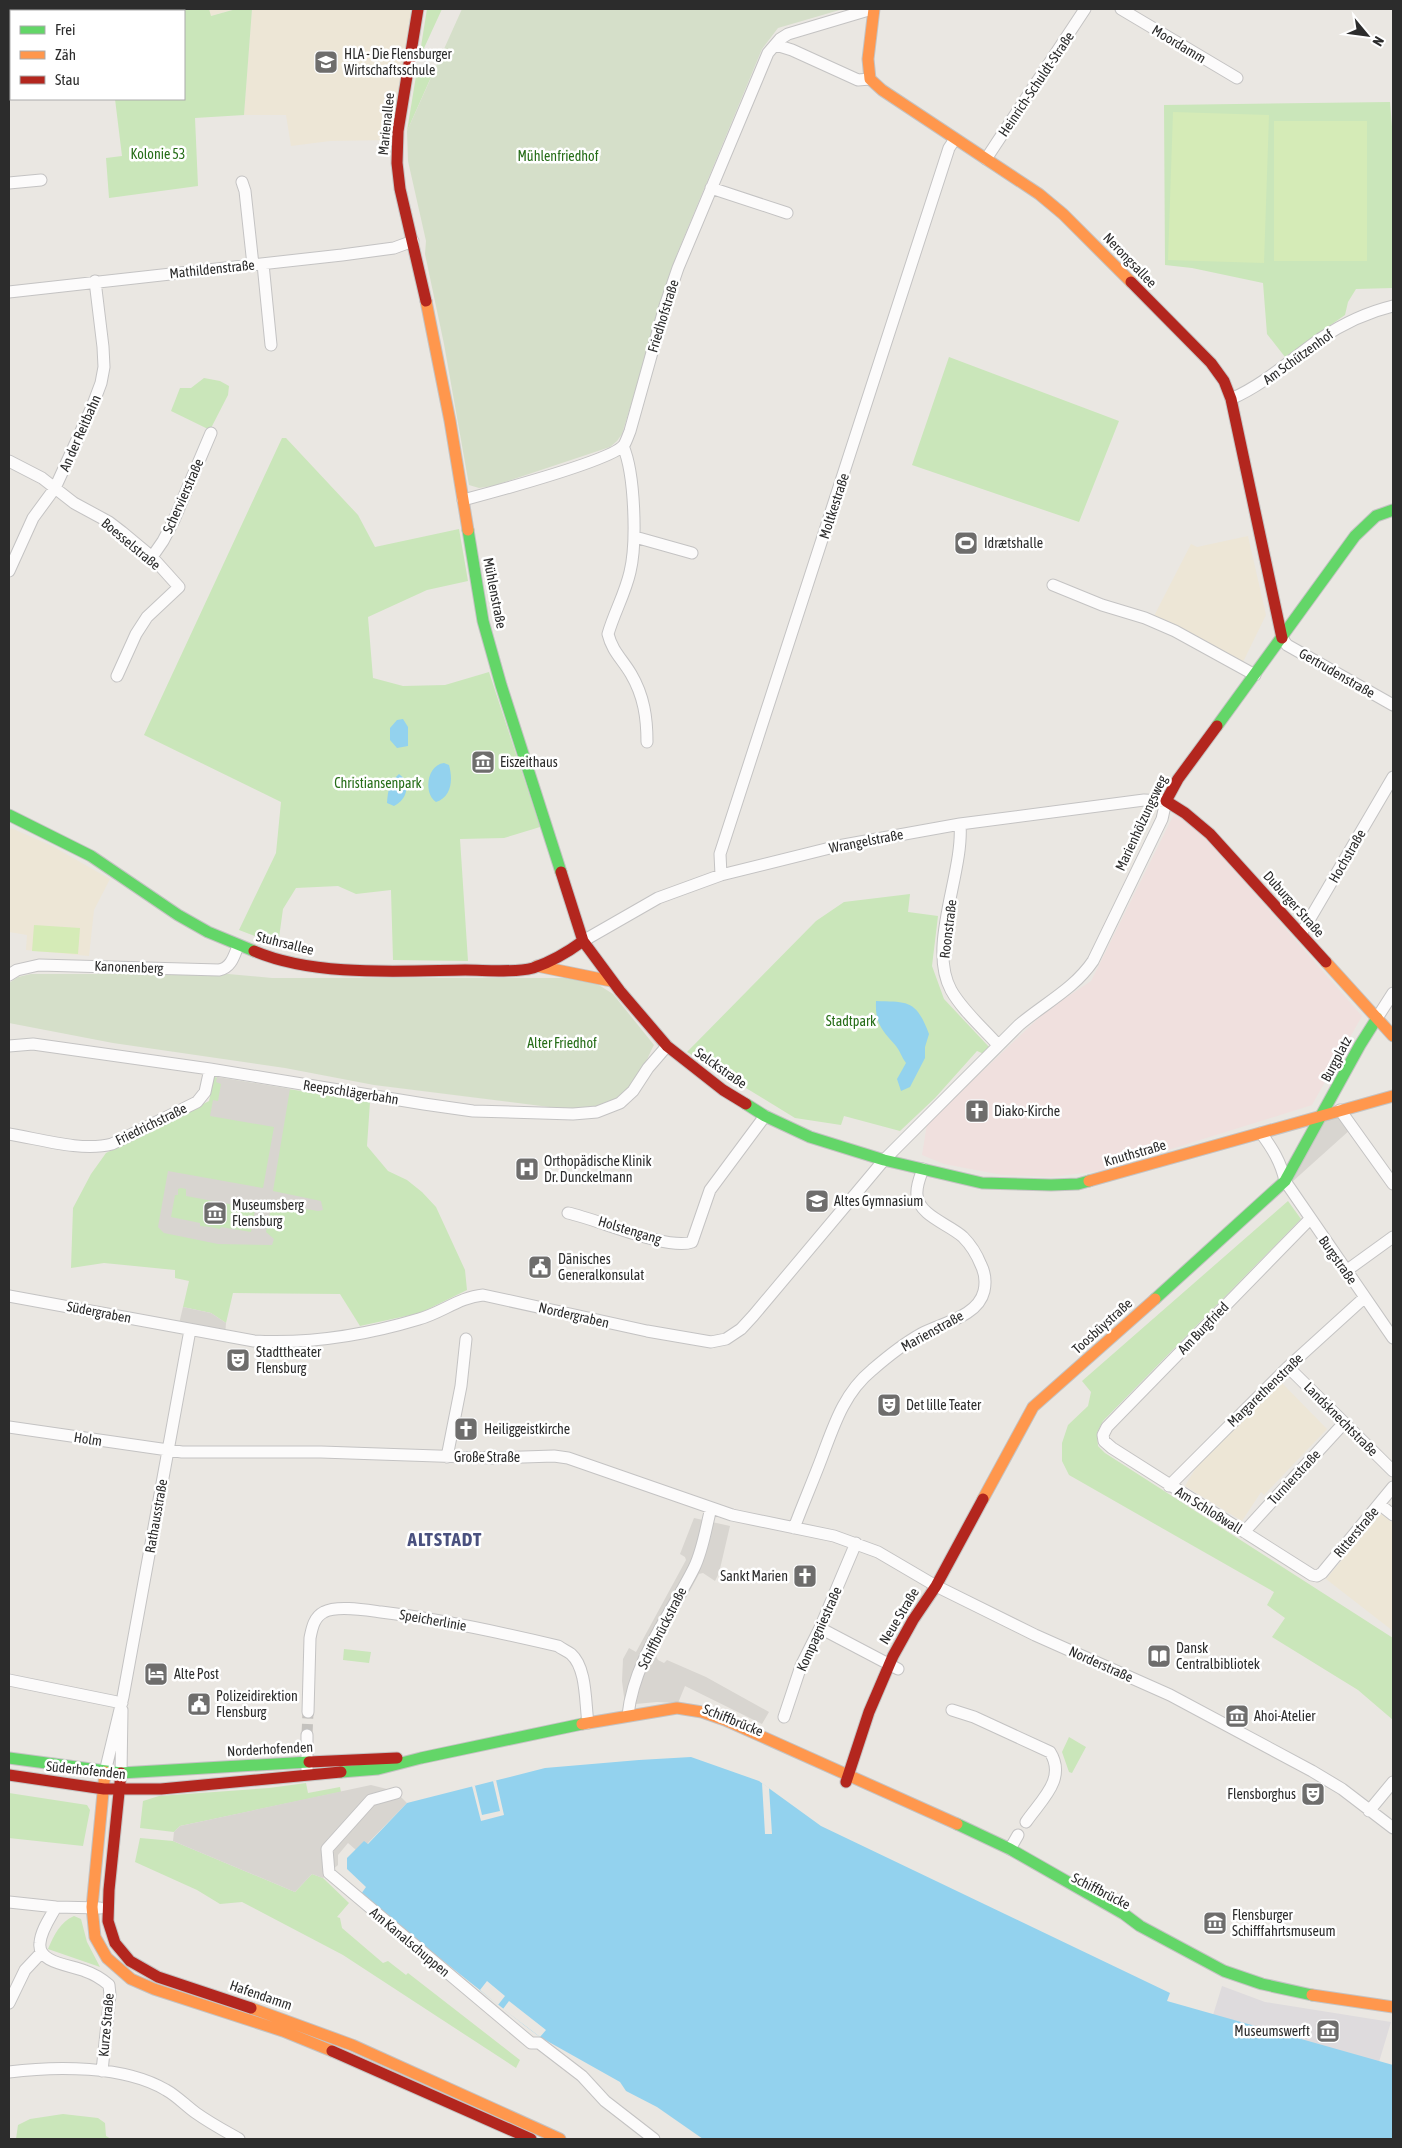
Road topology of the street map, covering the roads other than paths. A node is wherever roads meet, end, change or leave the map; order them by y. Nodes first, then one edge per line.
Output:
1 (418, 9) edge
2 (873, 9) edge
3 (1085, 9) edge
4 (1121, 9) edge
5 (776, 45) junction
6 (1237, 78) dead end
7 (870, 79) junction
8 (955, 139) junction
9 (986, 159) junction
10 (40, 180) dead end
11 (242, 182) dead end
12 (9, 183) edge
13 (711, 188) junction
14 (787, 213) dead end
15 (413, 242) junction
16 (258, 264) junction
17 (95, 282) junction
18 (9, 292) edge
19 (1393, 306) edge
20 (271, 345) dead end
21 (1231, 399) junction
22 (212, 433) dead end
23 (623, 446) junction
24 (9, 461) edge
25 (55, 488) junction
26 (463, 500) junction
27 (1393, 510) edge
28 (635, 537) junction
29 (692, 553) dead end
30 (152, 557) junction
31 (9, 571) edge
32 (1053, 585) dead end
33 (1282, 638) junction
34 (1255, 675) junction
35 (117, 676) dead end
36 (1393, 706) edge
37 (648, 742) dead end
38 (1393, 777) edge
39 (1166, 801) junction
40 (9, 815) edge
41 (960, 824) junction
42 (721, 875) junction
43 (1301, 934) junction
44 (583, 941) junction
45 (238, 946) junction
46 (537, 966) junction
47 (9, 976) edge
48 (611, 981) junction
49 (1393, 993) edge
50 (1377, 1018) junction
51 (1393, 1036) edge
52 (998, 1045) junction
53 (9, 1046) edge
54 (667, 1046) junction
55 (210, 1069) junction
56 (1392, 1096) edge
57 (1340, 1110) junction
58 (1322, 1115) junction
59 (765, 1116) junction
60 (1260, 1133) junction
61 (9, 1134) edge
62 (884, 1160) junction
63 (923, 1169) junction
64 (1285, 1181) junction
65 (1393, 1184) edge
66 (568, 1213) dead end
67 (1310, 1219) junction
68 (1393, 1237) edge
69 (1346, 1271) junction
70 (9, 1296) edge
71 (1364, 1298) junction
72 (190, 1330) junction
73 (1393, 1338) edge
74 (466, 1339) dead end
75 (1288, 1367) junction
76 (1344, 1423) junction
77 (9, 1427) edge
78 (1104, 1441) joint
79 (168, 1451) junction
80 (447, 1457) junction
81 (1393, 1472) edge
82 (1169, 1486) junction
83 (1393, 1487) edge
84 (1379, 1504) junction
85 (711, 1508) junction
86 (1393, 1515) edge
87 (794, 1528) junction
88 (1244, 1532) junction
89 (856, 1543) junction
90 (1316, 1576) joint
91 (936, 1586) junction
92 (820, 1628) junction
93 (893, 1667) junction
94 (9, 1680) edge
95 (122, 1703) junction
96 (952, 1710) dead end
97 (308, 1712) tunnel mouth
98 (628, 1715) junction
99 (784, 1717) dead end
100 (588, 1723) junction
101 (307, 1735) tunnel mouth
102 (9, 1758) edge
103 (421, 1758) junction
104 (306, 1763) junction
105 (105, 1772) junction
106 (121, 1772) junction
107 (9, 1775) edge
108 (307, 1776) junction
109 (847, 1779) junction
110 (1393, 1782) edge
111 (104, 1789) junction
112 (161, 1789) joint
113 (120, 1790) junction
114 (396, 1793) dead end
115 (1369, 1811) junction
116 (1026, 1822) dead end
117 (1393, 1828) edge
118 (1018, 1836) dead end
119 (1010, 1849) junction
120 (9, 1902) edge
121 (56, 1907) junction
122 (92, 1907) junction
123 (107, 1908) junction
124 (1140, 1926) junction
125 (41, 1953) junction
126 (9, 2003) edge
127 (1393, 2007) edge
128 (102, 2071) junction
129 (9, 2072) edge
130 (598, 2094) junction
131 (591, 2104) dead end
132 (239, 2139) edge
133 (531, 2139) edge
134 (560, 2139) edge
135 (654, 2139) edge

1 - 15 main road, Marienallee
2 - 5 street, Friedhofstraße
2 - 7 main road
3 - 9 street, Heinrich-Schuldt-Straße
4 - 6 street, Moordamm
5 - 7 street, Nerongsallee
5 - 13 street, Friedhofstraße
7 - 8 main road, Nerongsallee
8 - 9 main road, Nerongsallee
8 - 42 street, Moltkestraße
9 - 21 main road, Nerongsallee
10 - 12 street
11 - 16 street
13 - 14 street
13 - 23 street, Friedhofstraße
15 - 16 street, Mathildenstraße
15 - 26 main road, Mühlenstraße
16 - 17 street, Mathildenstraße
16 - 20 street
17 - 18 street, Mathildenstraße
17 - 25 street, An der Reitbahn
19 - 21 street, Am Schützenhof
21 - 33 main road, Nerongsallee
22 - 30 street, Schervierstraße
23 - 26 street
23 - 28 street
24 - 25 street, Boesselstraße
25 - 30 street, Boesselstraße
25 - 31 street, An der Reitbahn
26 - 44 main road, Mühlenstraße
27 - 33 main road, Marienhölzungsweg
28 - 29 street
28 - 37 street
30 - 35 street, Boesselstraße
32 - 34 street
33 - 34 main road, Marienhölzungsweg
33 - 36 street, Gertrudenstraße
34 - 39 main road, Marienhölzungsweg
38 - 43 street, Hochstraße
39 - 41 street, Wrangelstraße
39 - 43 main road, Duburger Straße
39 - 52 street, Marienhölzungsweg
40 - 45 main road, Stuhrsallee
41 - 42 street, Wrangelstraße
41 - 52 street, Roonstraße
42 - 44 street, Wrangelstraße
43 - 50 main road, Duburger Straße
44 - 46 main road, Stuhrsallee
44 - 48 main road, Selckstraße
45 - 46 main road, Stuhrsallee
45 - 47 street, Kanonenberg
46 - 48 main road
48 - 54 main road, Selckstraße
49 - 50 street
50 - 51 main road, Duburger Straße
50 - 58 main road, Burgplatz
52 - 62 street, Marienhölzungsweg
53 - 55 street, Reepschlägerbahn
54 - 55 street, Reepschlägerbahn
54 - 59 main road, Selckstraße
55 - 61 street, Friedrichstraße
56 - 57 main road, Knuthstraße
57 - 58 main road, Knuthstraße
57 - 65 street
58 - 60 main road, Knuthstraße
58 - 64 main road, Toosbüystraße
59 - 62 main road, Selckstraße
59 - 66 street, Holstengang
60 - 63 main road, Knuthstraße
60 - 64 street
62 - 63 main road, Knuthstraße
62 - 72 street, Nordergraben
63 - 87 street, Marienstraße
64 - 67 street, Burgstraße
64 - 91 main road, Toosbüystraße
67 - 69 street, Burgstraße
67 - 78 street, Am Burgfried
68 - 69 street
69 - 71 street, Burgstraße
70 - 72 street, Südergraben
71 - 73 street, Burgstraße
71 - 75 street, Margarethenstraße
72 - 79 street, Rathausstraße
74 - 80 street
75 - 76 street, Landsknechtstraße
75 - 82 street, Margarethenstraße
76 - 81 street, Landsknechtstraße
76 - 88 street, Turnierstraße
77 - 79 street, Holm
78 - 82 street, Am Schloßwall
79 - 80 street, Große Straße
79 - 95 street, Rathausstraße
80 - 85 street, Große Straße
82 - 88 street, Am Schloßwall
83 - 84 street, Ritterstraße
84 - 86 street
84 - 90 street, Ritterstraße
85 - 87 street, Große Straße
85 - 98 street, Schiffbrückstraße
87 - 89 street, Norderstraße
88 - 90 street, Am Schloßwall
89 - 91 street, Norderstraße
89 - 92 street, Kompagniestraße
91 - 93 main road, Neue Straße
91 - 115 street, Norderstraße
92 - 93 street
92 - 99 street, Kompagniestraße
93 - 109 main road, Neue Straße
94 - 95 street
95 - 105 street, Rathausstraße
95 - 106 street, Rathausstraße
96 - 116 street
97 - 100 street, Speicherlinie
98 - 100 main road, Schiffbrücke
98 - 109 main road, Schiffbrücke
100 - 103 main road, Norderhofenden
101 - 104 street
102 - 105 main road, Süderhofenden
103 - 104 main road, Norderhofenden
103 - 108 main road, Norderhofenden
104 - 106 main road, Norderhofenden
104 - 108 street
105 - 106 main road, Süderhofenden
105 - 111 main road, Hafendamm
106 - 113 main road, Hafendamm
107 - 111 main road, Süderhofenden
108 - 112 main road, Norderhofenden
109 - 119 main road, Schiffbrücke
109 - 124 main road, Schiffbrücke
110 - 115 street
111 - 113 main road, Süderhofenden
111 - 122 main road, Hafendamm
112 - 113 main road, Süderhofenden
113 - 123 main road, Hafendamm
114 - 130 street, Am Kanalschuppen
115 - 117 street, Norderstraße
118 - 119 street
119 - 124 main road, Schiffbrücke
120 - 121 street
121 - 122 street
121 - 125 street
122 - 123 street
122 - 133 main road, Hafendamm
123 - 134 main road, Hafendamm
124 - 127 main road, Schiffbrücke
125 - 126 street
125 - 128 street, Kurze Straße
128 - 129 street
128 - 132 street
130 - 131 street
130 - 135 street, Am Kanalschuppen

